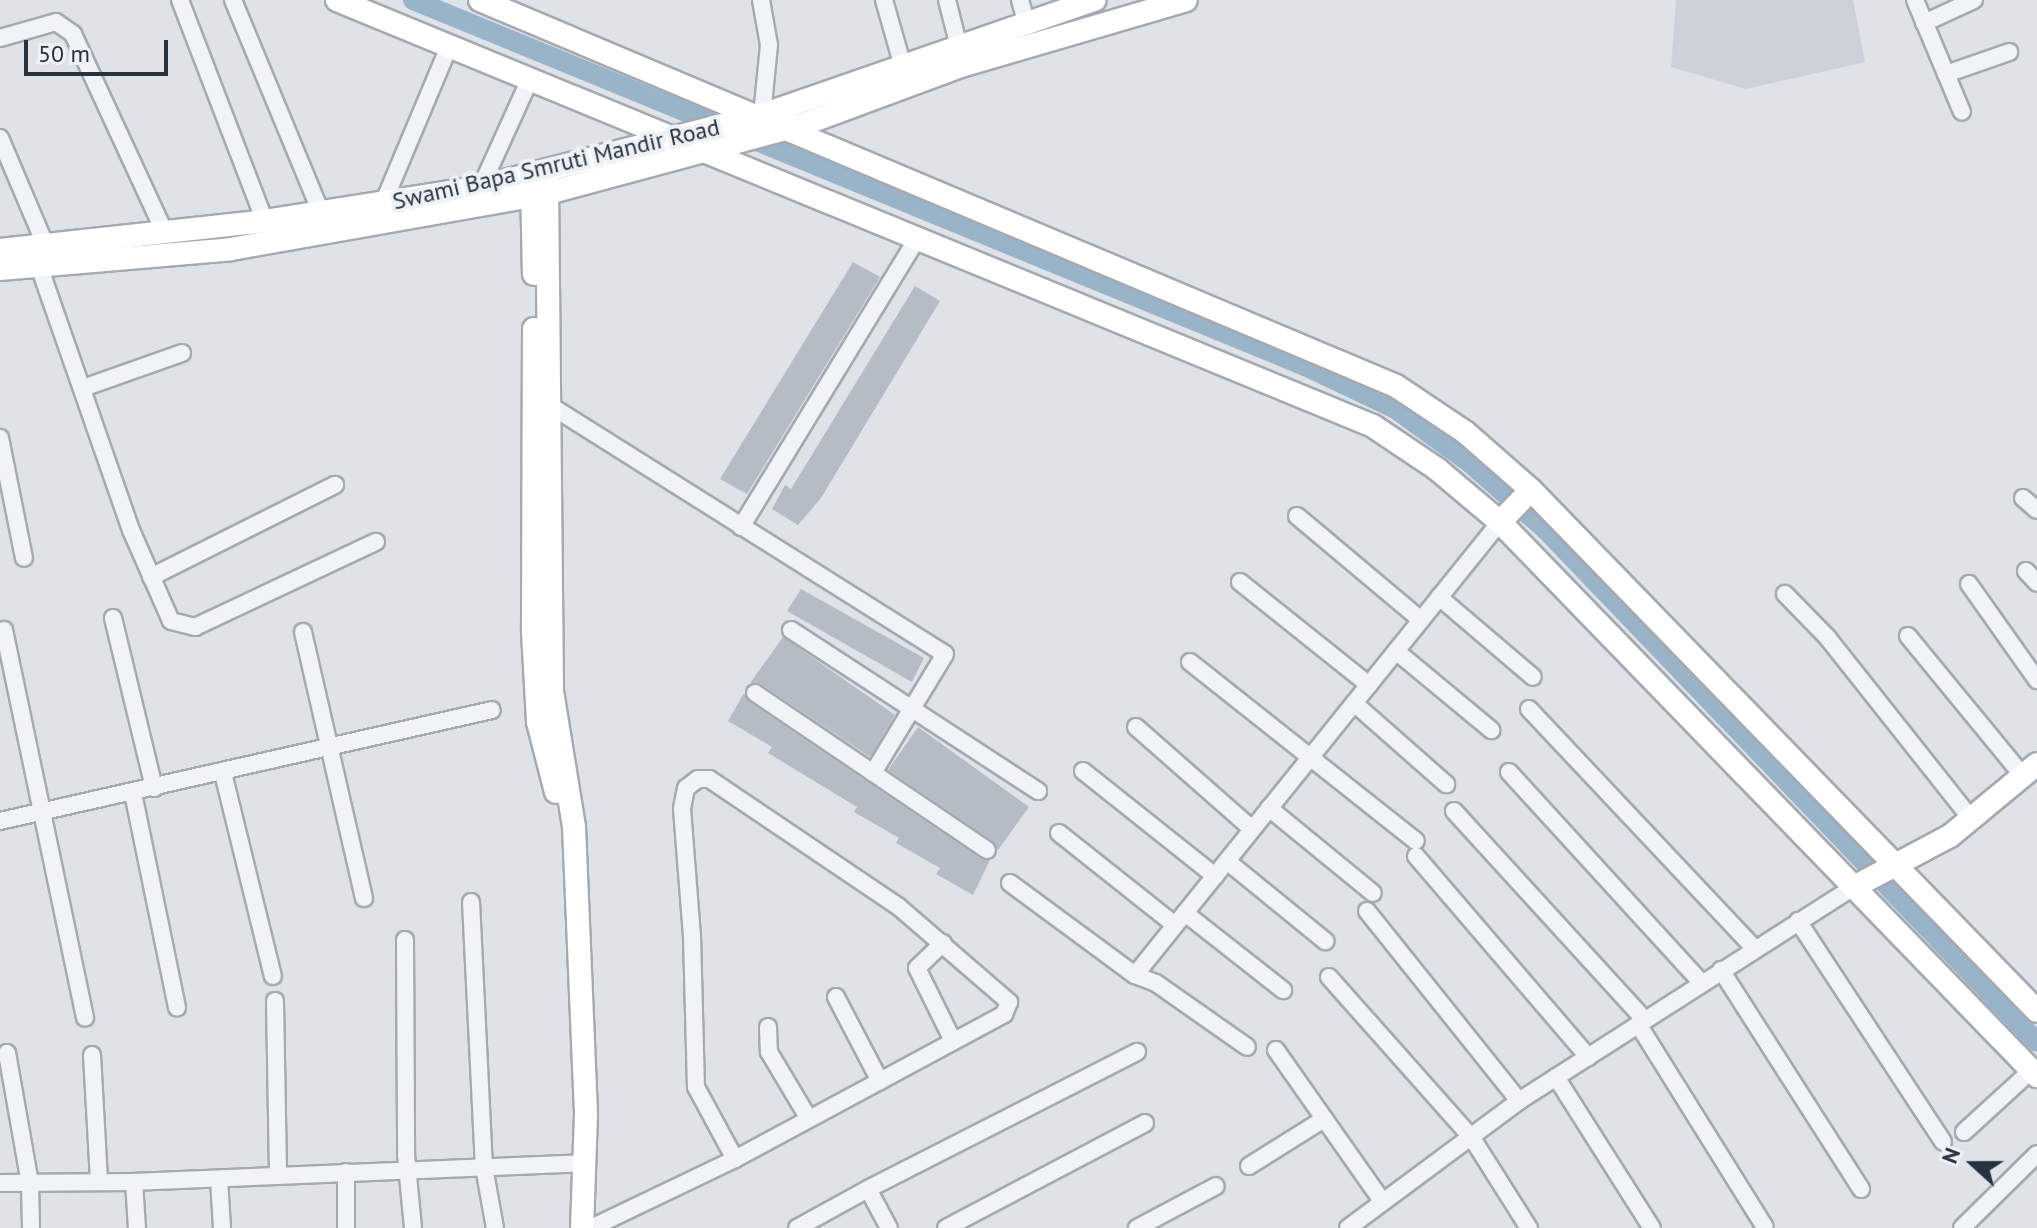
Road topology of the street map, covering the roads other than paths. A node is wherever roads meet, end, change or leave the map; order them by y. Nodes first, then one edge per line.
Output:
1 (180, 0) edge
2 (233, 0) edge
3 (337, 0) edge
4 (480, 0) edge
5 (761, 0) edge
6 (884, 0) edge
7 (947, 0) edge
8 (1095, 0) edge
9 (1186, 0) edge
10 (1915, 0) edge
11 (1974, 0) edge
12 (1023, 10) edge
13 (1924, 23) junction
14 (0, 38) edge
15 (958, 43) junction
16 (449, 47) junction
17 (2009, 52) dead end
18 (902, 63) junction
19 (1946, 74) junction
20 (529, 81) junction
21 (1962, 112) dead end
22 (762, 115) junction
23 (791, 127) junction
24 (0, 138) edge
25 (673, 138) junction
26 (700, 150) junction
27 (540, 184) junction
28 (481, 187) junction
29 (382, 206) junction
30 (321, 212) junction
31 (265, 221) junction
32 (165, 233) junction
33 (916, 240) junction
34 (0, 250) edge
35 (42, 255) junction
36 (0, 269) edge
37 (182, 353) dead end
38 (83, 388) junction
39 (542, 401) junction
40 (0, 438) edge
41 (335, 485) dead end
42 (1530, 490) junction
43 (2023, 498) dead end
44 (2037, 510) edge
45 (1297, 516) dead end
46 (1500, 522) junction
47 (741, 527) junction
48 (376, 542) dead end
49 (24, 558) dead end
50 (151, 577) junction
51 (1240, 582) dead end
52 (1969, 584) dead end
53 (1785, 594) dead end
54 (1439, 597) junction
55 (113, 618) dead end
56 (1421, 620) junction
57 (4, 630) dead end
58 (791, 630) dead end
59 (303, 632) dead end
60 (1908, 636) dead end
61 (1396, 651) junction
62 (1190, 662) dead end
63 (1533, 677) dead end
64 (2037, 680) edge
65 (1369, 685) junction
66 (755, 693) dead end
67 (1354, 703) junction
68 (915, 708) junction
69 (1529, 709) dead end
70 (492, 710) dead end
71 (1136, 727) dead end
72 (1491, 730) dead end
73 (332, 748) junction
74 (1310, 758) junction
75 (2030, 770) edge
76 (1083, 771) dead end
77 (1509, 772) dead end
78 (223, 773) junction
79 (873, 773) junction
80 (1446, 784) dead end
81 (154, 788) junction
82 (1038, 791) dead end
83 (133, 793) junction
84 (1269, 808) junction
85 (1454, 811) dead end
86 (43, 812) junction
87 (1971, 819) junction
88 (0, 821) edge
89 (1252, 829) junction
90 (1059, 833) dead end
91 (987, 850) dead end
92 (1227, 861) junction
93 (1893, 865) junction
94 (1215, 876) junction
95 (1010, 883) dead end
96 (1855, 887) junction
97 (1373, 893) dead end
98 (364, 898) dead end
99 (471, 902) dead end
100 (1367, 911) dead end
101 (1180, 919) junction
102 (1798, 921) junction
103 (405, 940) dead end
104 (1325, 941) dead end
105 (943, 943) junction
106 (1755, 949) junction
107 (1721, 970) junction
108 (1135, 975) junction
109 (273, 976) dead end
110 (1329, 977) dead end
111 (1702, 983) junction
112 (1283, 990) dead end
113 (836, 997) dead end
114 (275, 1001) dead end
115 (177, 1008) dead end
116 (2037, 1011) edge
117 (85, 1018) dead end
118 (1642, 1022) junction
119 (768, 1027) dead end
120 (953, 1041) junction
121 (1247, 1047) dead end
122 (1276, 1050) dead end
123 (1137, 1052) dead end
124 (7, 1053) dead end
125 (92, 1055) dead end
126 (1588, 1057) junction
127 (2034, 1073) edge
128 (1556, 1077) junction
129 (880, 1081) junction
130 (1519, 1101) junction
131 (809, 1119) junction
132 (1324, 1119) junction
133 (1145, 1123) dead end
134 (1964, 1132) dead end
135 (1472, 1138) junction
136 (1943, 1142) dead end
137 (582, 1153) junction
138 (2037, 1154) edge
139 (735, 1159) junction
140 (1249, 1166) dead end
141 (484, 1167) junction
142 (407, 1170) junction
143 (346, 1172) junction
144 (278, 1176) junction
145 (219, 1179) junction
146 (99, 1180) junction
147 (134, 1182) junction
148 (0, 1183) edge
149 (30, 1183) junction
150 (1216, 1186) dead end
151 (868, 1189) junction
152 (1861, 1189) dead end
153 (1382, 1201) junction
154 (1765, 1227) edge
155 (31, 1228) edge
156 (137, 1228) edge
157 (222, 1228) edge
158 (346, 1228) edge
159 (413, 1228) edge
160 (495, 1228) edge
161 (582, 1228) edge
162 (591, 1228) edge
163 (797, 1228) edge
164 (889, 1228) edge
165 (946, 1228) edge
166 (1137, 1228) edge
167 (1348, 1228) edge
168 (1529, 1228) edge
169 (1652, 1228) edge
170 (1962, 1228) edge

1 - 31 street
2 - 30 street
3 - 16 street
4 - 22 street
5 - 22 street
6 - 18 street
7 - 15 street
8 - 12 street, Swami Bapa Smruti Mandir Road
9 - 23 street
10 - 13 street
11 - 13 street
12 - 15 street, Swami Bapa Smruti Mandir Road
13 - 19 street
14 - 32 street
15 - 18 street, Swami Bapa Smruti Mandir Road
16 - 20 street
16 - 29 street
17 - 19 street
18 - 22 street, Swami Bapa Smruti Mandir Road
19 - 21 street
20 - 25 street
20 - 28 street
22 - 23 street
22 - 25 street, Swami Bapa Smruti Mandir Road
23 - 26 street
23 - 42 street
24 - 35 street
25 - 26 street
25 - 27 street, Swami Bapa Smruti Mandir Road
26 - 27 street
26 - 33 street
27 - 28 street, Swami Bapa Smruti Mandir Road
27 - 35 street
27 - 39 street
28 - 29 street, Swami Bapa Smruti Mandir Road
29 - 30 street, Swami Bapa Smruti Mandir Road
30 - 31 street, Swami Bapa Smruti Mandir Road
31 - 32 street, Swami Bapa Smruti Mandir Road
32 - 35 street, Swami Bapa Smruti Mandir Road
33 - 46 street
33 - 47 street
34 - 35 street, Swami Bapa Smruti Mandir Road
35 - 36 street
35 - 38 street
37 - 38 street
38 - 50 street
39 - 47 street
39 - 137 street
40 - 49 street
41 - 50 street
42 - 46 street
42 - 93 street
43 - 44 street
45 - 56 street
46 - 54 street
46 - 96 street
47 - 68 street
48 - 50 street
51 - 65 street
52 - 64 street
53 - 87 street
54 - 56 street
54 - 63 street
55 - 81 street
56 - 61 street
57 - 86 street
58 - 68 street
59 - 73 street
60 - 75 street
61 - 65 street
61 - 72 street
62 - 74 street
65 - 67 street
66 - 79 street
67 - 74 street
67 - 80 street
68 - 79 street
68 - 82 street
69 - 106 street
70 - 73 street
71 - 89 street
73 - 78 street
73 - 98 street
74 - 84 street
74 - 126 street
75 - 87 street
76 - 94 street
77 - 111 street
78 - 81 street
78 - 109 street
79 - 91 street
81 - 83 street
83 - 86 street
83 - 115 street
84 - 89 street
84 - 97 street
85 - 118 street
86 - 88 street
86 - 117 street
87 - 93 street
89 - 92 street
90 - 101 street
92 - 94 street
92 - 104 street
93 - 96 street
93 - 116 street
94 - 101 street
95 - 108 street
96 - 102 street
96 - 127 street
99 - 141 street
100 - 130 street
101 - 108 street
101 - 112 street
102 - 106 street
102 - 136 street
103 - 142 street
105 - 120 street
105 - 120 street
105 - 139 street
106 - 107 street
107 - 111 street
107 - 152 street
108 - 121 street
110 - 135 street
111 - 118 street
113 - 129 street
114 - 144 street
118 - 126 street
118 - 154 street
119 - 131 street
120 - 129 street
122 - 132 street
123 - 151 street
124 - 149 street
125 - 146 street
126 - 128 street
127 - 134 street
128 - 130 street
128 - 169 street
129 - 131 street
130 - 135 street
131 - 139 street
132 - 140 street
132 - 153 street
133 - 165 street
135 - 153 street
135 - 168 street
137 - 141 street
137 - 161 street
138 - 170 street
139 - 162 street
141 - 142 street
141 - 160 street
142 - 143 street
142 - 159 street
143 - 144 street
143 - 158 street
144 - 145 street
145 - 147 street
145 - 157 street
146 - 147 street
146 - 149 street
147 - 156 street
148 - 149 street
149 - 155 street
150 - 166 street
151 - 163 street
151 - 164 street
153 - 167 street

